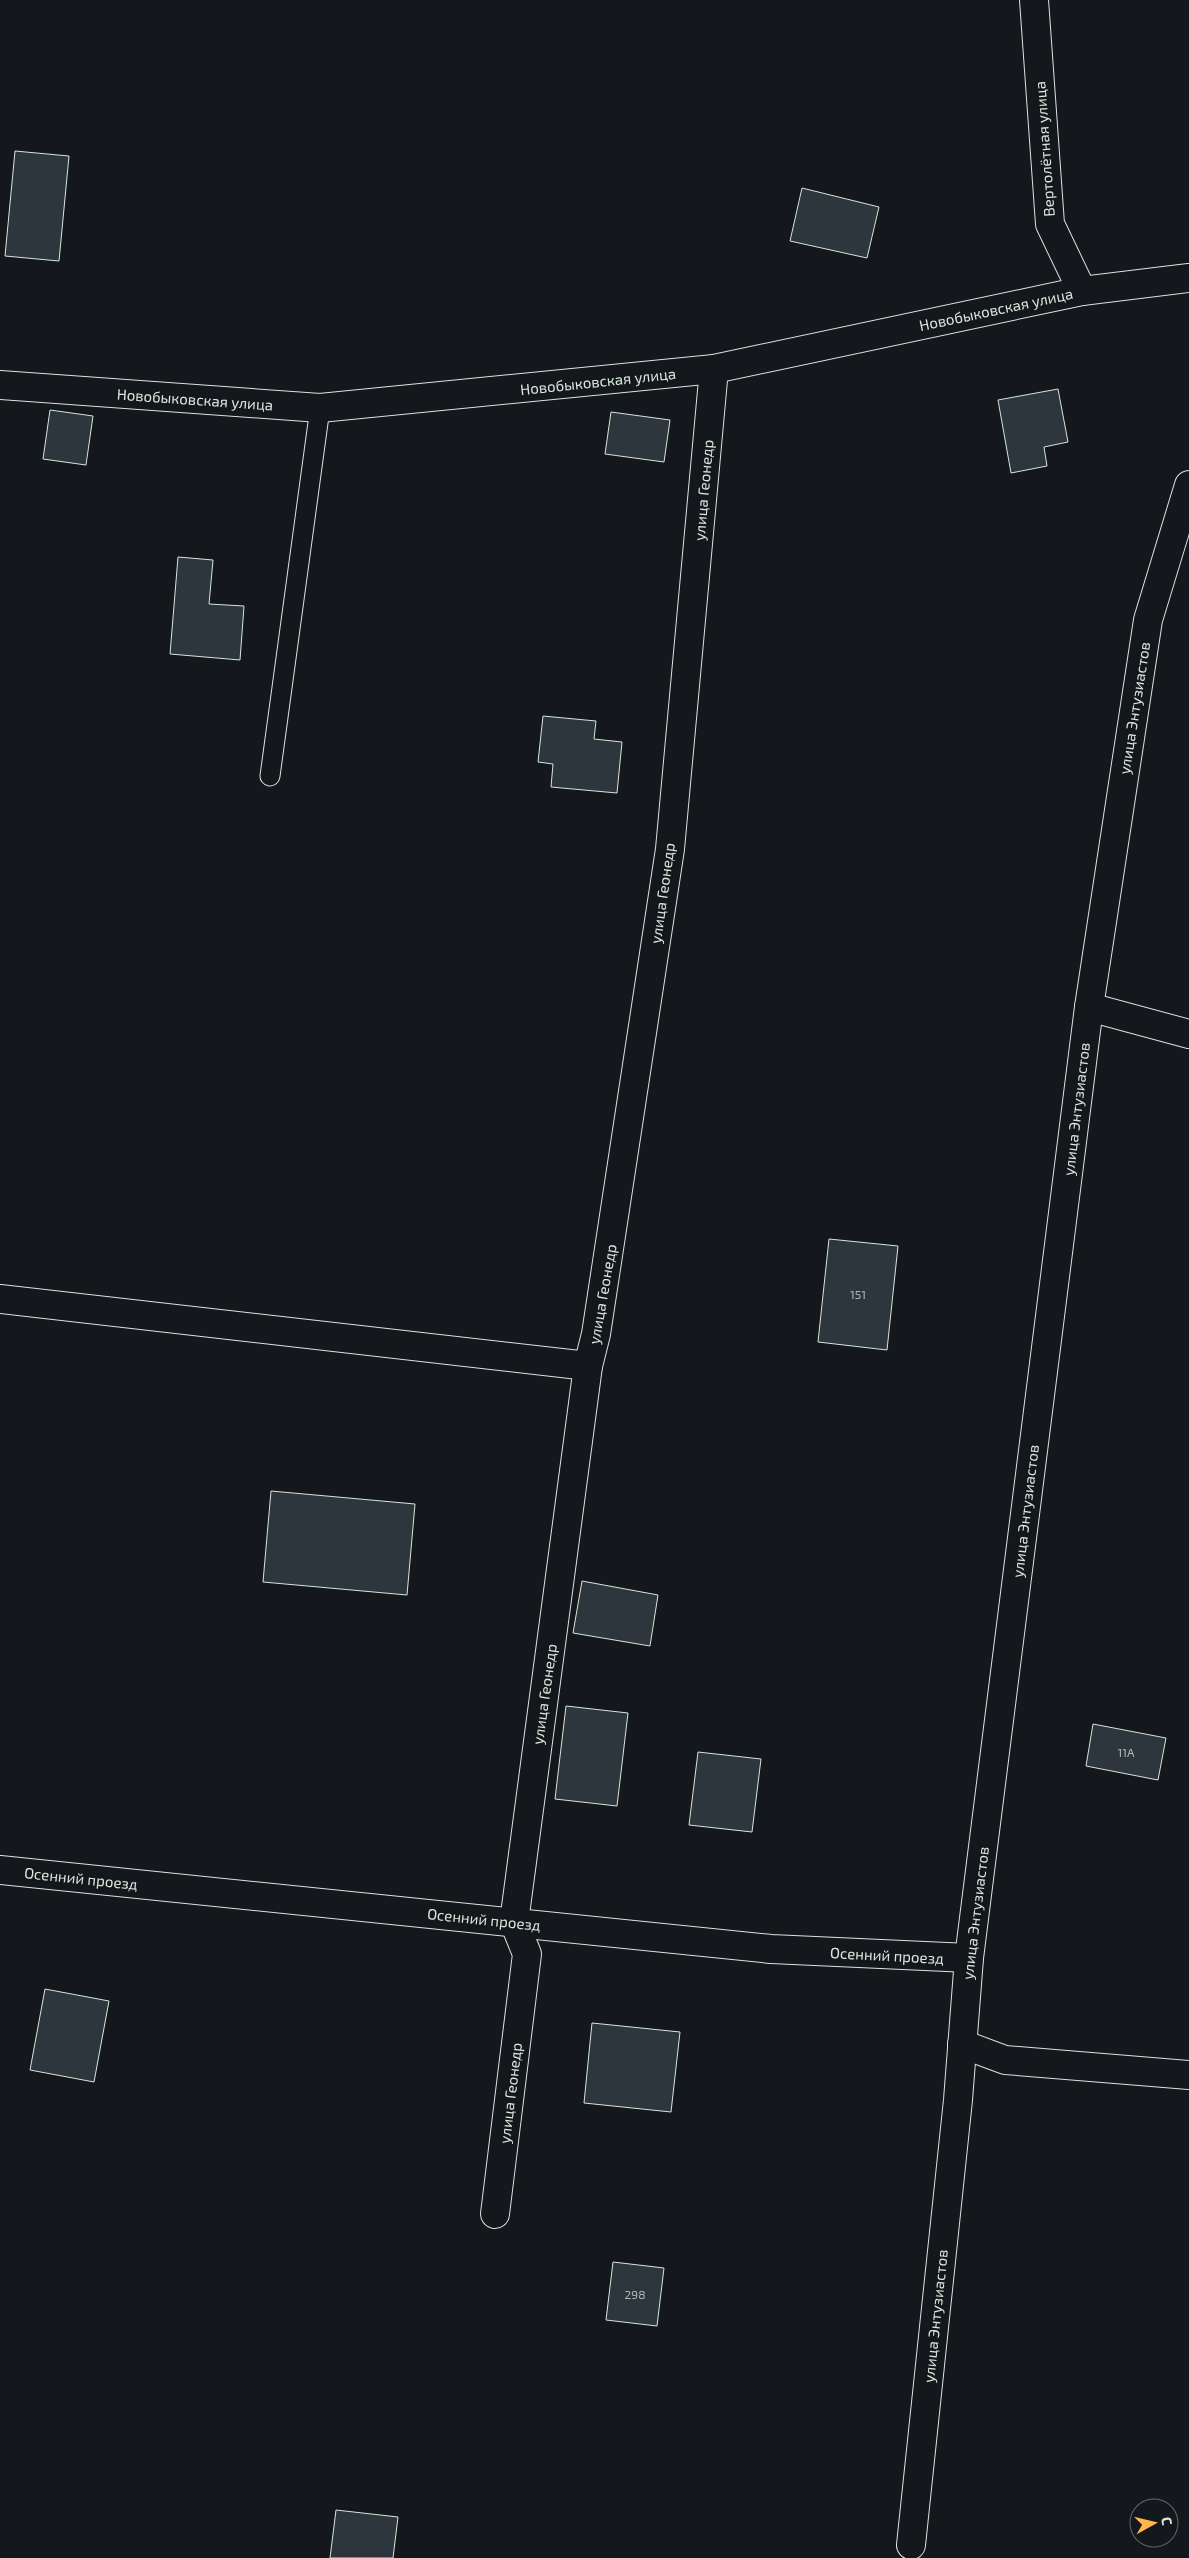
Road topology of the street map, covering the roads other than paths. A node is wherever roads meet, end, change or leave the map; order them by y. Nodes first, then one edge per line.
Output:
1 (1034, 0) edge
2 (1189, 278) edge
3 (1082, 291) junction
4 (714, 369) junction
5 (0, 385) edge
6 (320, 408) junction
7 (1189, 485) edge
8 (270, 776) dead end
9 (1088, 1007) junction
10 (1189, 1034) edge
11 (0, 1299) edge
12 (588, 1366) junction
13 (0, 1870) edge
14 (514, 1922) junction
15 (969, 1958) junction
16 (962, 2044) junction
17 (1189, 2075) edge
18 (496, 2214) dead end
19 (911, 2545) dead end

1 - 3 street, Вертолётная улица
2 - 3 street, Новобыковская улица
3 - 4 street, Новобыковская улица
4 - 6 street, Новобыковская улица
4 - 12 street, улица Геонедр
5 - 6 street, Новобыковская улица
6 - 8 lane
7 - 9 street, улица Энтузиастов
9 - 10 street
9 - 15 street, улица Энтузиастов
11 - 12 street
12 - 14 street, улица Геонедр
13 - 14 street, Осенний проезд
14 - 15 street, Осенний проезд
14 - 18 street, улица Геонедр
15 - 16 street, улица Энтузиастов
16 - 17 street
16 - 19 street, улица Энтузиастов

